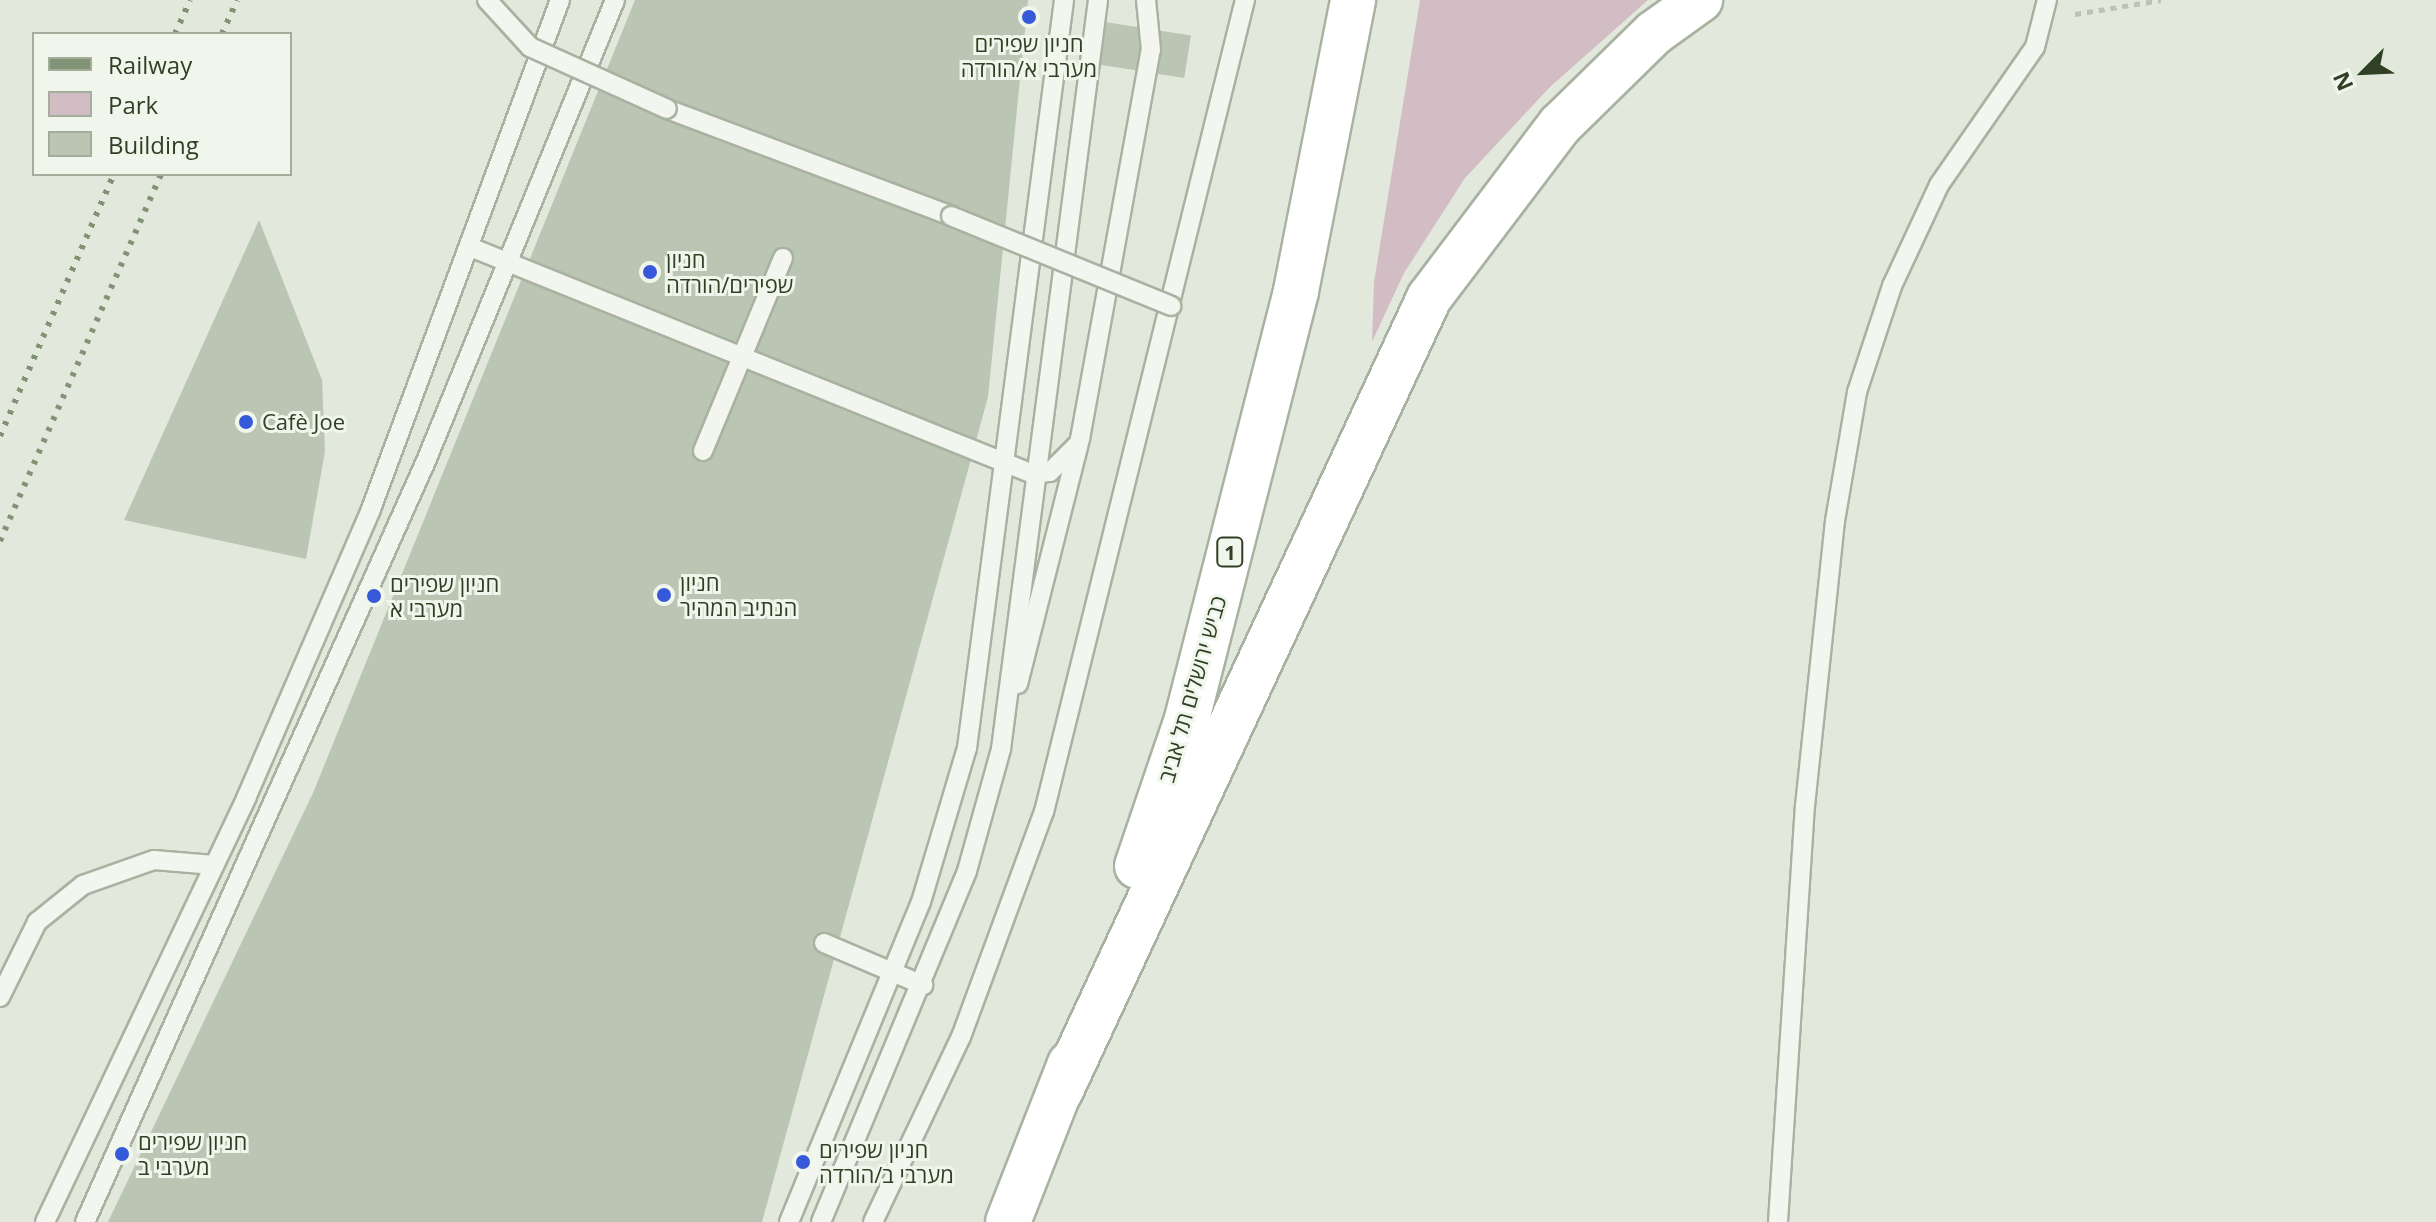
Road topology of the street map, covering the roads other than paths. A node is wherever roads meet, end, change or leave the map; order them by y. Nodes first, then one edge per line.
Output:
1 (487, 0) edge
2 (560, 0) edge
3 (615, 0) edge
4 (1064, 0) edge
5 (1098, 0) edge
6 (1146, 0) edge
7 (1245, 0) edge
8 (1353, 0) edge
9 (1700, 0) edge
10 (2046, 6) edge
11 (470, 247) junction
12 (783, 258) dead end
13 (509, 264) junction
14 (1171, 306) junction
15 (740, 360) junction
16 (1080, 439) junction
17 (703, 451) dead end
18 (1007, 464) junction
19 (1033, 474) junction
20 (1001, 749) junction
21 (214, 865) junction
22 (824, 943) dead end
23 (894, 972) junction
24 (923, 985) junction
25 (0, 997) edge
26 (1060, 1092) junction
27 (45, 1222) edge
28 (85, 1222) edge
29 (789, 1222) edge
30 (821, 1222) edge
31 (873, 1222) edge
32 (1008, 1222) edge
33 (1778, 1222) edge

1 - 14 lane, bridge
2 - 11 lane
3 - 13 lane
4 - 18 lane
5 - 19 lane
6 - 16 lane
7 - 14 lane
8 - 26 highway, כביש ירושלים תל אביב / 1
9 - 26 highway
10 - 33 lane
11 - 13 lane
11 - 21 lane
12 - 15 lane
13 - 15 lane
13 - 28 lane
14 - 31 lane
15 - 17 lane
15 - 18 lane
16 - 19 lane
16 - 20 lane
18 - 19 lane
18 - 23 lane
19 - 20 lane
20 - 24 lane
21 - 25 lane
21 - 27 lane
22 - 23 lane
23 - 24 lane
23 - 29 lane
24 - 30 lane
26 - 32 highway, כביש ירושלים תל אביב / 1

